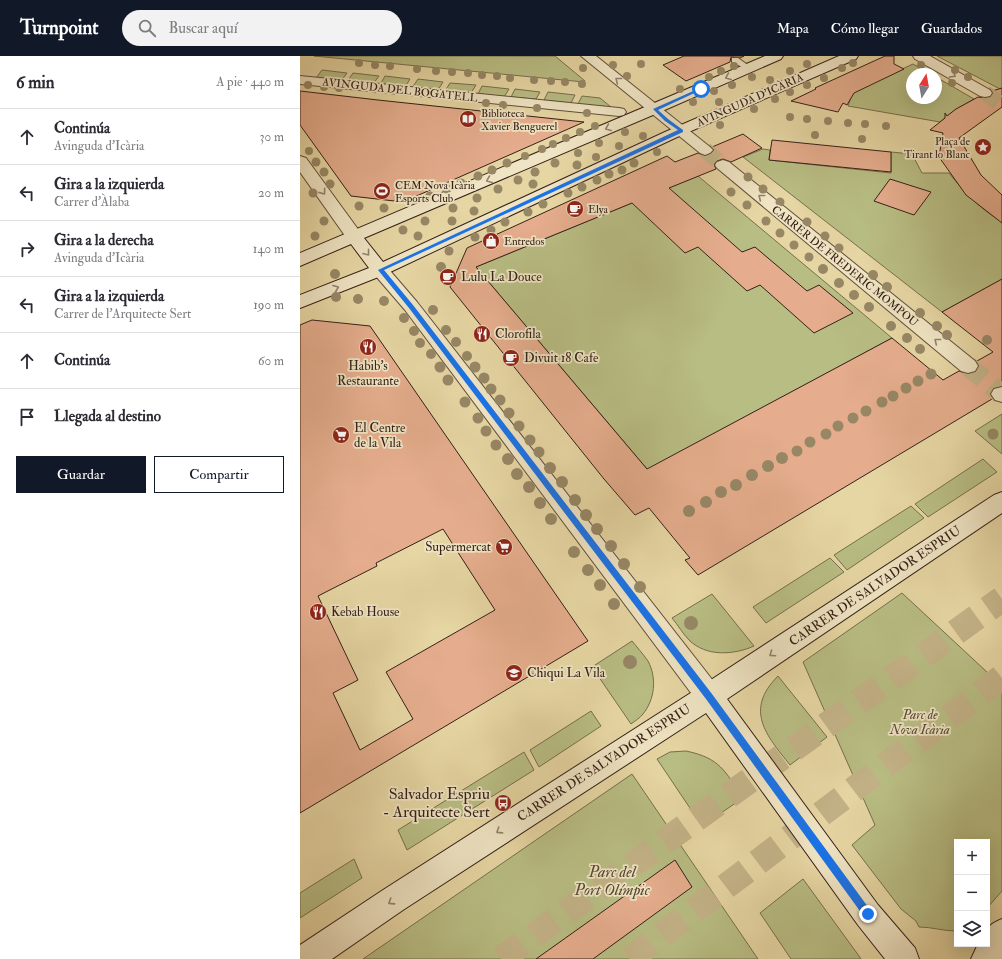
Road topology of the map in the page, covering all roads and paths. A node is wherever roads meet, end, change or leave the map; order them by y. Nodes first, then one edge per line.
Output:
1 (588, 56) edge
2 (776, 56) edge
3 (851, 56) edge
4 (920, 56) edge
5 (300, 80) edge
6 (985, 93) tunnel mouth
7 (655, 109) junction
8 (619, 112) dead end
9 (681, 131) junction
10 (705, 150) tunnel mouth
11 (300, 160) edge
12 (723, 165) tunnel mouth
13 (354, 236) junction
14 (300, 260) edge
15 (380, 270) junction
16 (300, 302) edge
17 (968, 366) tunnel mouth
18 (1002, 501) edge
19 (709, 696) junction
20 (1002, 934) edge
21 (306, 959) edge
22 (904, 959) edge
23 (986, 959) edge

7 -> 1 street
2 -> 7 street
3 - 9 street, AVINGUDA D'ICÀRIA
4 -> 6 street
5 - 8 street, AVINGUDA DEL BOGATELL
7 - 9 street
7 -> 13 street
9 - 10 street
9 - 15 street, AVINGUDA D'ICÀRIA
11 -> 13 street
17 -> 12 street, CARRER DE FREDERIC MOMPOU
13 - 14 street
13 -> 15 street
16 -> 15 street, AVINGUDA D'ICÀRIA
15 - 19 street
18 -> 19 street, CARRER DE SALVADOR ESPRIU
19 -> 21 street, CARRER DE SALVADOR ESPRIU
19 - 22 street
20 - 23 street

